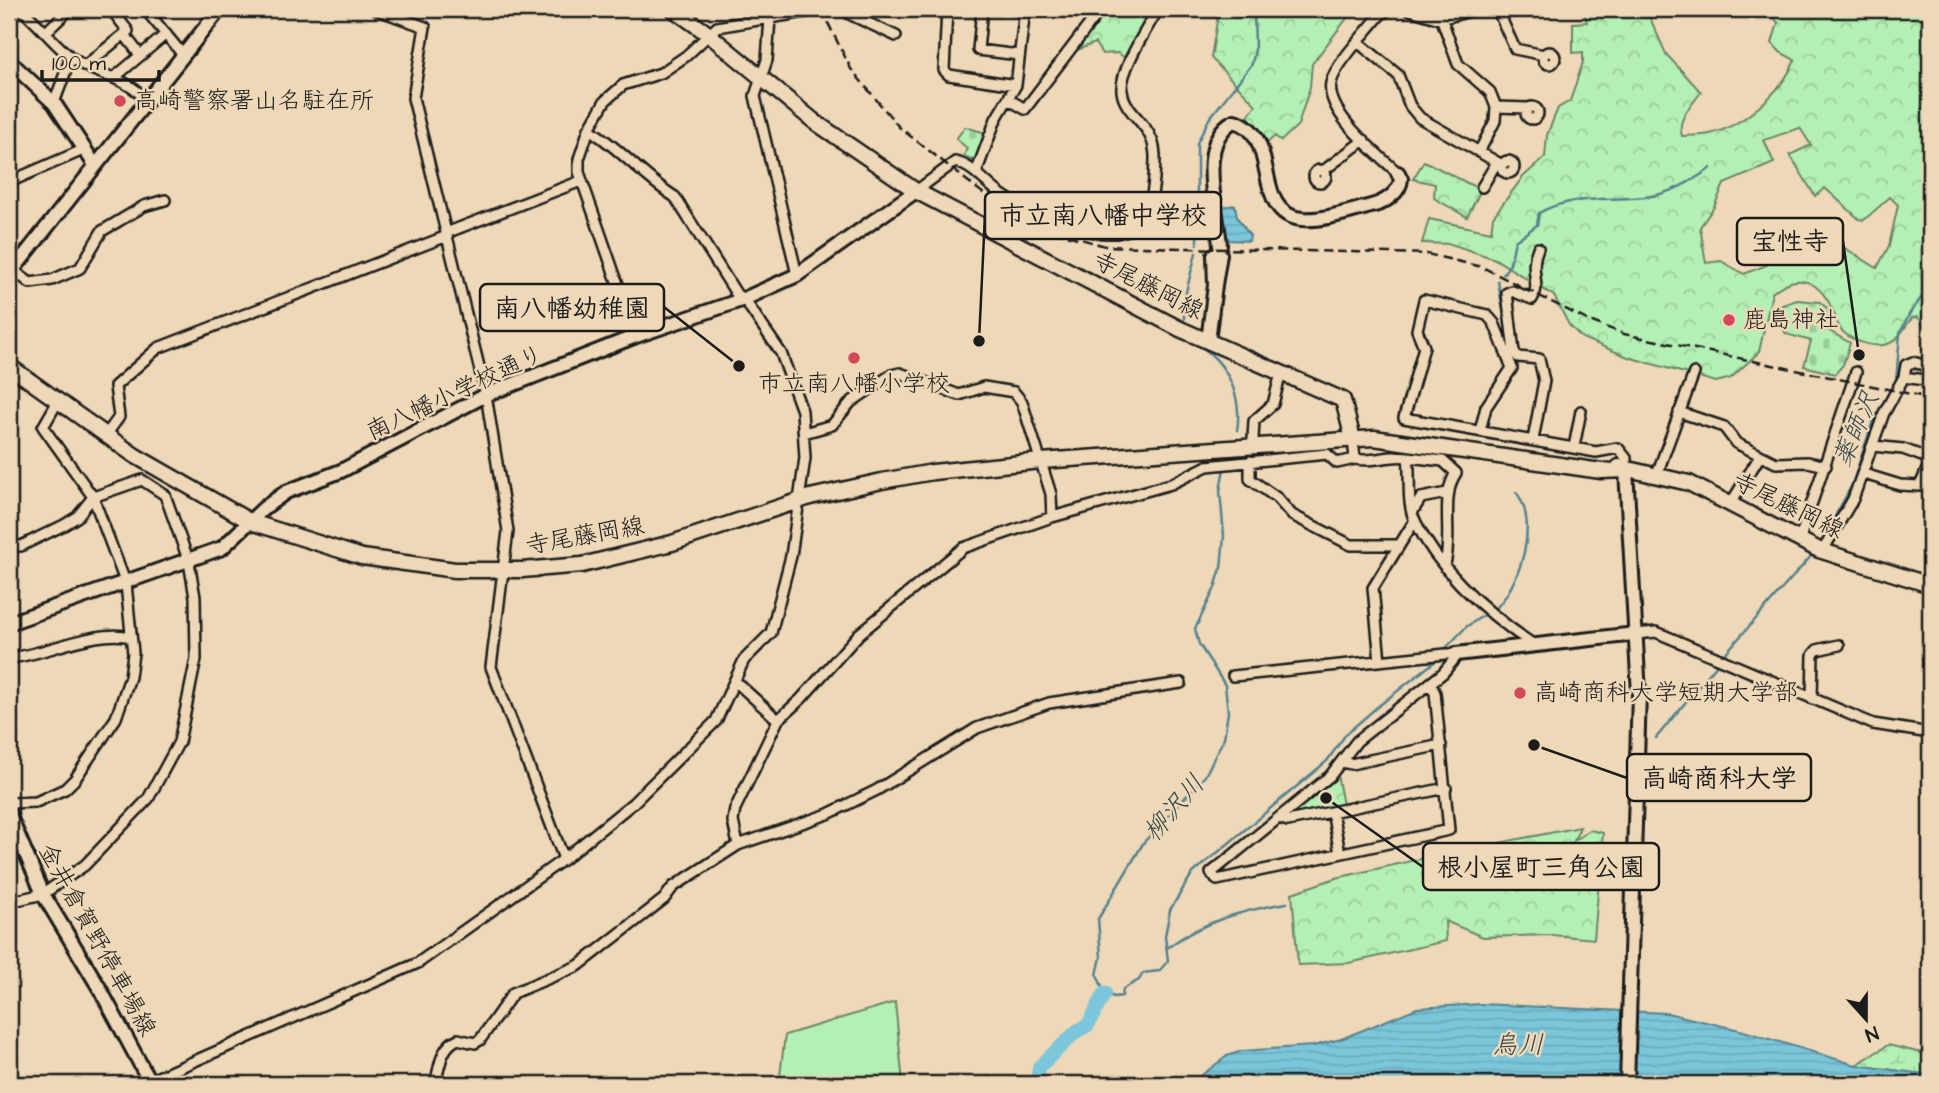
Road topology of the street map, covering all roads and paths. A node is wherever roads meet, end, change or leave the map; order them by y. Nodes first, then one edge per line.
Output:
1 (21, 9) edge
2 (71, 9) edge
3 (111, 9) edge
4 (145, 9) edge
5 (220, 9) edge
6 (375, 9) edge
7 (673, 9) edge
8 (847, 9) edge
9 (947, 9) edge
10 (982, 9) edge
11 (1025, 9) edge
12 (1101, 9) edge
13 (1158, 9) edge
14 (1388, 9) edge
15 (1407, 9) edge
16 (1478, 9) edge
17 (1497, 9) edge
18 (812, 11) dead end
19 (776, 14) edge
20 (1439, 14) edge
21 (47, 31) junction
22 (707, 33) junction
23 (124, 34) junction
24 (166, 34) junction
25 (896, 36) dead end
26 (1359, 43) junction
27 (140, 55) junction
28 (183, 55) junction
29 (1019, 55) junction
30 (1544, 55) dead end
31 (71, 57) junction
32 (9, 61) edge
33 (86, 65) junction
34 (115, 77) junction
35 (760, 78) junction
36 (1016, 85) junction
37 (1008, 99) junction
38 (147, 100) junction
39 (54, 103) junction
40 (1496, 107) junction
41 (1528, 108) dead end
42 (589, 129) junction
43 (1364, 140) junction
44 (83, 150) junction
45 (1479, 152) junction
46 (95, 165) junction
47 (1323, 171) dead end
48 (975, 173) junction
49 (1398, 173) joint
50 (581, 181) junction
51 (9, 182) edge
52 (1482, 187) dead end
53 (916, 191) junction
54 (165, 200) dead end
55 (447, 234) junction
56 (1538, 248) dead end
57 (11, 272) edge
58 (797, 275) junction
59 (744, 299) junction
60 (636, 336) junction
61 (1208, 341) junction
62 (1511, 353) junction
63 (9, 366) edge
64 (1930, 368) edge
65 (1856, 372) dead end
66 (1280, 373) junction
67 (1694, 373) dead end
68 (1904, 377) junction
69 (1930, 377) edge
70 (486, 395) junction
71 (58, 401) junction
72 (1581, 411) dead end
73 (1679, 412) junction
74 (1480, 431) junction
75 (804, 433) junction
76 (106, 435) junction
77 (1353, 435) junction
78 (1253, 439) junction
79 (1534, 440) junction
80 (1873, 446) junction
81 (1574, 447) junction
82 (1211, 449) junction
83 (1760, 456) junction
84 (1408, 457) junction
85 (1355, 459) junction
86 (1041, 461) junction
87 (1250, 461) junction
88 (1930, 461) edge
89 (1826, 466) junction
90 (1626, 470) junction
91 (1657, 474) junction
92 (1864, 474) junction
93 (1447, 493) junction
94 (93, 497) junction
95 (797, 501) junction
96 (1731, 503) junction
97 (1414, 515) junction
98 (1052, 517) junction
99 (251, 522) junction
100 (1799, 541) junction
101 (1398, 545) junction
102 (9, 546) edge
103 (1822, 552) junction
104 (189, 562) junction
105 (1445, 564) junction
106 (503, 570) junction
107 (1927, 581) edge
108 (126, 584) junction
109 (9, 623) edge
110 (1636, 635) junction
111 (131, 637) junction
112 (1534, 645) junction
113 (1839, 645) dead end
114 (1456, 654) junction
115 (9, 658) edge
116 (1380, 661) junction
117 (1233, 677) dead end
118 (735, 681) junction
119 (1181, 683) dead end
120 (1430, 683) junction
121 (1812, 699) junction
122 (778, 720) junction
123 (1930, 733) edge
124 (1441, 745) junction
125 (1342, 762) junction
126 (1446, 788) junction
127 (9, 803) edge
128 (1332, 812) junction
129 (9, 814) edge
130 (1279, 818) junction
131 (738, 845) junction
132 (1340, 853) junction
133 (564, 859) junction
134 (43, 894) junction
135 (9, 902) edge
136 (150, 1082) edge
137 (435, 1084) edge
138 (1626, 1084) edge

1 - 21 street
2 - 21 street
3 - 23 street
4 - 24 street
5 - 28 street
6 - 55 street
7 - 22 main road, 寺尾藤岡線
8 - 25 street
9 - 36 street
10 - 29 street
11 - 29 street
12 - 37 street
13 - 48 street
14 - 26 street
15 - 20 street
16 - 20 street
17 - 30 street
18 - 19 street
19 - 22 street
19 - 35 street
20 - 40 street
21 - 31 street
22 - 35 main road, 寺尾藤岡線
22 - 42 street
23 - 27 street
23 - 33 street
24 - 27 street
24 - 28 street
26 - 43 street
26 - 45 street
27 - 34 street
28 - 38 street
29 - 36 street
31 - 33 street
31 - 39 street
32 - 39 street
33 - 34 street
34 - 38 street
35 - 53 main road, 寺尾藤岡線
35 - 58 street
36 - 37 street
37 - 48 street
38 - 46 street
39 - 44 street
40 - 41 street
40 - 45 street
42 - 50 street
42 - 59 street
43 - 47 street
43 - 49 street
44 - 46 street
44 - 51 street
45 - 52 street
46 - 57 street
48 - 53 street
49 - 61 street
50 - 55 street
50 - 60 street
53 - 58 street, 南八幡小学校通り
53 - 61 main road, 寺尾藤岡線
54 - 57 street
55 - 70 street
55 - 76 street
56 - 62 street
58 - 59 street, 南八幡小学校通り
59 - 60 street, 南八幡小学校通り
59 - 75 street
60 - 70 street, 南八幡小学校通り
61 - 66 main road, 寺尾藤岡線
62 - 74 street
62 - 74 street
62 - 79 street
63 - 71 main road, 寺尾藤岡線
64 - 68 street
65 - 89 street
66 - 77 main road, 寺尾藤岡線
66 - 78 street
67 - 73 street
68 - 69 street
68 - 80 street
70 - 99 street, 南八幡小学校通り
70 - 106 street
71 - 76 main road, 寺尾藤岡線
71 - 94 street
72 - 81 street
73 - 83 street
73 - 91 street
74 - 79 street
75 - 86 street
75 - 95 street
76 - 99 main road, 寺尾藤岡線
77 - 78 main road, 寺尾藤岡線
77 - 82 main road, 寺尾藤岡線
77 - 85 street
77 - 90 main road, 寺尾藤岡線
78 - 82 main road, 寺尾藤岡線
79 - 81 street
80 - 88 street
80 - 92 street
81 - 90 street
82 - 86 main road, 寺尾藤岡線
83 - 89 street
83 - 96 street
84 - 85 street
84 - 93 street
84 - 97 street
85 - 87 street
86 - 95 main road, 寺尾藤岡線
86 - 98 street
87 - 98 street
87 - 101 street
88 - 92 street
89 - 100 street
90 - 91 main road, 寺尾藤岡線
90 - 110 street
91 - 96 main road, 寺尾藤岡線
92 - 103 street
93 - 97 street
93 - 105 street
94 - 102 street
94 - 104 street
94 - 108 street
95 - 106 main road, 寺尾藤岡線
95 - 118 street
96 - 100 main road, 寺尾藤岡線
97 - 101 street
97 - 105 street
98 - 122 street
99 - 104 street, 南八幡小学校通り
99 - 106 main road, 寺尾藤岡線
100 - 103 main road, 寺尾藤岡線
101 - 116 street
103 - 107 main road, 寺尾藤岡線
104 - 108 street, 南八幡小学校通り
104 - 134 street
105 - 112 street
106 - 133 street
108 - 109 street, 南八幡小学校通り
108 - 111 street
110 - 112 street
110 - 121 street
110 - 138 street
111 - 115 street
111 - 127 street
112 - 114 street
113 - 121 street
114 - 116 street
114 - 120 street
116 - 117 street
118 - 122 street
118 - 133 street
119 - 131 street
120 - 124 street
120 - 125 street
121 - 123 street
122 - 131 street
124 - 125 street
124 - 126 street
125 - 130 street
126 - 128 street
126 - 132 street
128 - 130 street
128 - 132 street
129 - 134 street, 金井倉賀野停車場線
130 - 132 street
131 - 137 street
133 - 136 street
134 - 135 street
134 - 136 street, 金井倉賀野停車場線

